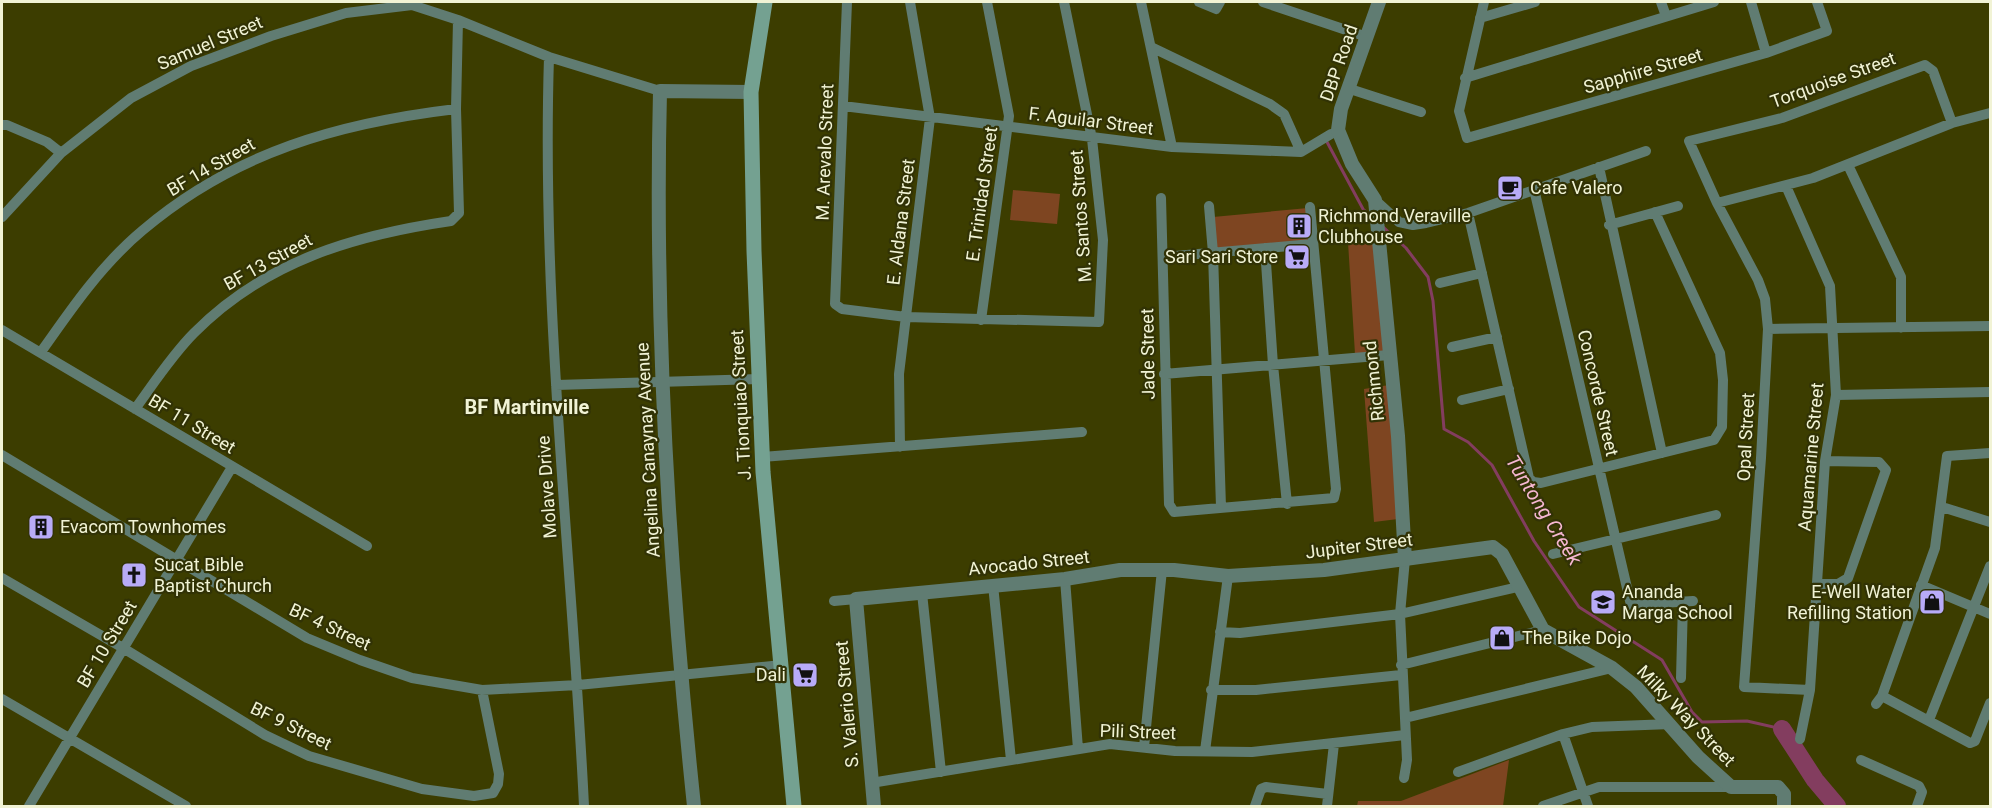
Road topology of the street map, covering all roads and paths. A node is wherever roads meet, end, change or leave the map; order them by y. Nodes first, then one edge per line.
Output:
1 (765, 2) edge
2 (847, 2) edge
3 (910, 2) edge
4 (987, 2) edge
5 (1064, 2) edge
6 (1141, 2) edge
7 (1199, 2) edge
8 (1220, 2) edge
9 (1263, 2) edge
10 (1379, 2) edge
11 (1484, 2) edge
12 (1535, 2) edge
13 (1661, 2) edge
14 (1714, 2) edge
15 (1751, 2) edge
16 (1817, 2) edge
17 (1666, 16) junction
18 (1480, 18) junction
19 (458, 20) junction
20 (1367, 37) junction
21 (1151, 47) junction
22 (1766, 53) junction
23 (549, 57) junction
24 (1465, 78) junction
25 (1350, 89) junction
26 (660, 91) junction
27 (751, 92) junction
28 (843, 106) junction
29 (456, 109) junction
30 (1421, 112) dead end
31 (1990, 113) edge
32 (930, 118) junction
33 (1952, 123) junction
34 (2, 125) edge
35 (1008, 128) junction
36 (1331, 134) dead end
37 (1092, 139) junction
38 (1689, 141) joint
39 (1172, 147) junction
40 (1646, 151) dead end
41 (1301, 152) junction
42 (61, 153) junction
43 (1848, 165) junction
44 (1599, 167) junction
45 (1786, 186) junction
46 (1534, 189) junction
47 (1161, 198) dead end
48 (1717, 203) junction
49 (1376, 205) junction
50 (1209, 206) dead end
51 (1678, 206) dead end
52 (1310, 207) dead end
53 (1655, 212) junction
54 (1467, 213) junction
55 (2, 217) edge
56 (1610, 225) junction
57 (1312, 244) junction
58 (1265, 248) junction
59 (1214, 253) junction
60 (1164, 256) junction
61 (1482, 273) junction
62 (1440, 283) dead end
63 (906, 317) junction
64 (981, 320) junction
65 (1990, 326) edge
66 (1768, 328) junction
67 (1901, 328) junction
68 (1833, 329) junction
69 (2, 330) edge
70 (1497, 337) junction
71 (1452, 347) dead end
72 (40, 352) junction
73 (1389, 355) junction
74 (1326, 361) junction
75 (1273, 365) junction
76 (1215, 370) junction
77 (1164, 374) junction
78 (759, 379) junction
79 (660, 381) junction
80 (556, 385) junction
81 (1509, 389) junction
82 (1990, 392) edge
83 (1836, 395) junction
84 (1462, 400) dead end
85 (135, 409) junction
86 (1082, 432) dead end
87 (900, 447) junction
88 (1662, 453) junction
89 (1990, 453) edge
90 (2, 455) edge
91 (762, 457) junction
92 (1825, 461) junction
93 (232, 467) junction
94 (1598, 469) junction
95 (1287, 504) junction
96 (1221, 507) junction
97 (1942, 507) junction
98 (1716, 515) dead end
99 (1990, 522) edge
100 (1615, 539) junction
101 (367, 546) dead end
102 (1552, 554) dead end
103 (1406, 559) junction
104 (176, 561) junction
105 (1990, 566) edge
106 (1162, 570) junction
107 (1228, 576) junction
108 (2, 578) edge
109 (1065, 579) junction
110 (1817, 584) junction
111 (993, 585) junction
112 (1921, 585) junction
113 (1518, 587) junction
114 (922, 593) junction
115 (856, 599) junction
116 (834, 602) dead end
117 (1973, 607) junction
118 (1400, 614) junction
119 (1990, 614) edge
120 (1543, 630) junction
121 (1220, 632) junction
122 (123, 648) junction
123 (782, 665) junction
124 (1612, 668) junction
125 (1401, 670) junction
126 (680, 675) junction
127 (1681, 678) dead end
128 (578, 685) junction
129 (482, 690) junction
130 (1211, 690) junction
131 (1810, 690) junction
132 (2, 699) edge
133 (1990, 703) edge
134 (1406, 718) junction
135 (1929, 720) junction
136 (1671, 724) junction
137 (1563, 734) junction
138 (1405, 735) junction
139 (69, 739) junction
140 (1800, 739) dead end
141 (1335, 744) junction
142 (1144, 747) junction
143 (1078, 749) junction
144 (1205, 751) junction
145 (1011, 760) junction
146 (1861, 760) dead end
147 (941, 772) junction
148 (1458, 772) dead end
149 (1404, 778) dead end
150 (871, 783) junction
151 (1731, 787) junction
152 (1582, 792) junction
153 (1328, 794) junction
154 (29, 807) edge
155 (186, 807) edge
156 (584, 807) edge
157 (694, 807) edge
158 (794, 807) edge
159 (874, 807) edge
160 (1255, 807) edge
161 (1327, 807) edge
162 (1543, 807) edge
163 (1588, 807) edge
164 (1784, 807) edge
165 (1917, 807) edge

1 - 27 main road, J. Tionquiao Street
2 - 28 street, M. Arevalo Street
3 - 32 street, E. Aldana Street
4 - 35 street, E. Trinidad Street
5 - 37 street, M. Santos Street
6 - 21 street
7 - 8 street
9 - 20 street
10 - 20 street, DBP Road
11 - 18 street
12 - 18 street
13 - 17 street
14 - 17 street
15 - 22 street
16 - 22 street, Sapphire Street
17 - 24 street
18 - 24 street
19 - 23 street, Samuel Street
19 - 29 street
19 - 42 street, Samuel Street
20 - 25 street, DBP Road
21 - 39 street
21 - 41 street
22 - 24 street, Sapphire Street
23 - 26 street, Samuel Street
23 - 80 street, Molave Drive
25 - 30 street
25 - 49 street, DBP Road
26 - 27 street, Samuel Street
26 - 79 street, Angelina Canaynay Avenue
27 - 78 main road, J. Tionquiao Street
28 - 32 street, F. Aguilar Street
28 - 63 street, M. Arevalo Street
29 - 72 street, BF 14 Street
29 - 85 street, BF 13 Street
31 - 33 street
32 - 35 street, F. Aguilar Street
32 - 63 street, E. Aldana Street
33 - 38 street, Torquoise Street
33 - 43 street
34 - 42 street
35 - 37 street, F. Aguilar Street
35 - 64 street, E. Trinidad Street
36 - 41 street
37 - 39 street, F. Aguilar Street
37 - 64 street, M. Santos Street
38 - 48 street, Opal Street
39 - 41 street, F. Aguilar Street
40 - 44 street
42 - 55 street, Samuel Street
43 - 45 street
43 - 67 street
44 - 46 street
44 - 56 street
45 - 48 street
45 - 68 street, Aquamarine Street
46 - 54 street
46 - 94 street, Concorde Street
47 - 60 street, Jade Street
48 - 66 street, Opal Street
49 - 54 street
49 - 73 street, Richmond
50 - 59 street
51 - 53 street
52 - 57 street
53 - 56 street
53 - 88 street
54 - 61 street
56 - 88 street
57 - 58 street
57 - 74 street
58 - 59 street
58 - 75 street
59 - 60 street
59 - 76 street
60 - 77 street, Jade Street
61 - 62 street
61 - 70 street
63 - 64 street
63 - 87 street, E. Aldana Street
65 - 67 street
66 - 68 street
66 - 131 street, Opal Street
67 - 68 street
68 - 83 street, Aquamarine Street
69 - 72 street, BF 11 Street
70 - 71 street
70 - 81 street
72 - 85 street, BF 11 Street
73 - 74 street
73 - 103 street, Richmond
74 - 75 street
74 - 95 street
75 - 76 street
75 - 95 street
76 - 77 street
76 - 96 street
77 - 96 street, Jade Street
78 - 79 street
78 - 91 main road, J. Tionquiao Street
79 - 80 street
79 - 126 street, Angelina Canaynay Avenue
80 - 128 street, Molave Drive
81 - 84 street
81 - 94 street
82 - 83 street
83 - 92 street, Aquamarine Street
85 - 93 street, BF 11 Street
86 - 87 street
87 - 91 street
88 - 94 street
89 - 97 street
90 - 104 street, BF 4 Street
91 - 123 main road, J. Tionquiao Street
92 - 110 street, Aquamarine Street
92 - 110 street
93 - 101 street, BF 11 Street
93 - 104 street, BF 10 Street
94 - 100 street, Concorde Street
95 - 96 street
97 - 99 street
97 - 112 street
98 - 100 street
100 - 102 street
100 - 127 street, Concorde Street
103 - 107 street, Jupiter Street
103 - 113 street, Jupiter Street
103 - 118 street
104 - 122 street, BF 10 Street
104 - 129 street, BF 4 Street
105 - 117 street
106 - 107 street, Avocado Street
106 - 109 street, Avocado Street
106 - 142 street
107 - 121 street
108 - 122 street, BF 9 Street
109 - 111 street, Avocado Street
109 - 143 street
110 - 131 street, Aquamarine Street
111 - 114 street, Avocado Street
111 - 145 street
112 - 117 street
112 - 135 street
113 - 118 street
113 - 120 street
114 - 115 street, Avocado Street
114 - 147 street
115 - 116 street, Avocado Street
115 - 150 street, S. Valerio Street
117 - 119 street
117 - 135 street
118 - 121 street
118 - 125 street
120 - 124 street, Milky Way Street
120 - 125 street
121 - 130 street
122 - 129 street, BF 9 Street
122 - 139 street, BF 10 Street
123 - 126 street, BF 4 Street
123 - 158 main road, J. Tionquiao Street
124 - 134 street
124 - 136 street, Milky Way Street
125 - 130 street
125 - 134 street
126 - 128 street, BF 4 Street
126 - 157 street, Angelina Canaynay Avenue
128 - 129 street, BF 4 Street
128 - 156 street, Molave Drive
130 - 144 street
131 - 140 street, Aquamarine Street
132 - 139 street
133 - 135 street
134 - 138 street
136 - 137 street
136 - 151 street, Milky Way Street
137 - 148 street
137 - 152 street
138 - 141 street, Pili Street
138 - 149 street
139 - 154 street, BF 10 Street
139 - 155 street
141 - 144 street, Pili Street
141 - 153 street
142 - 143 street, Pili Street
142 - 144 street, Pili Street
143 - 145 street, Pili Street
145 - 147 street, Pili Street
146 - 165 street
147 - 150 street, Pili Street
150 - 159 street, S. Valerio Street
151 - 152 street
151 - 164 street
152 - 162 street
152 - 163 street
153 - 160 street
153 - 161 street

